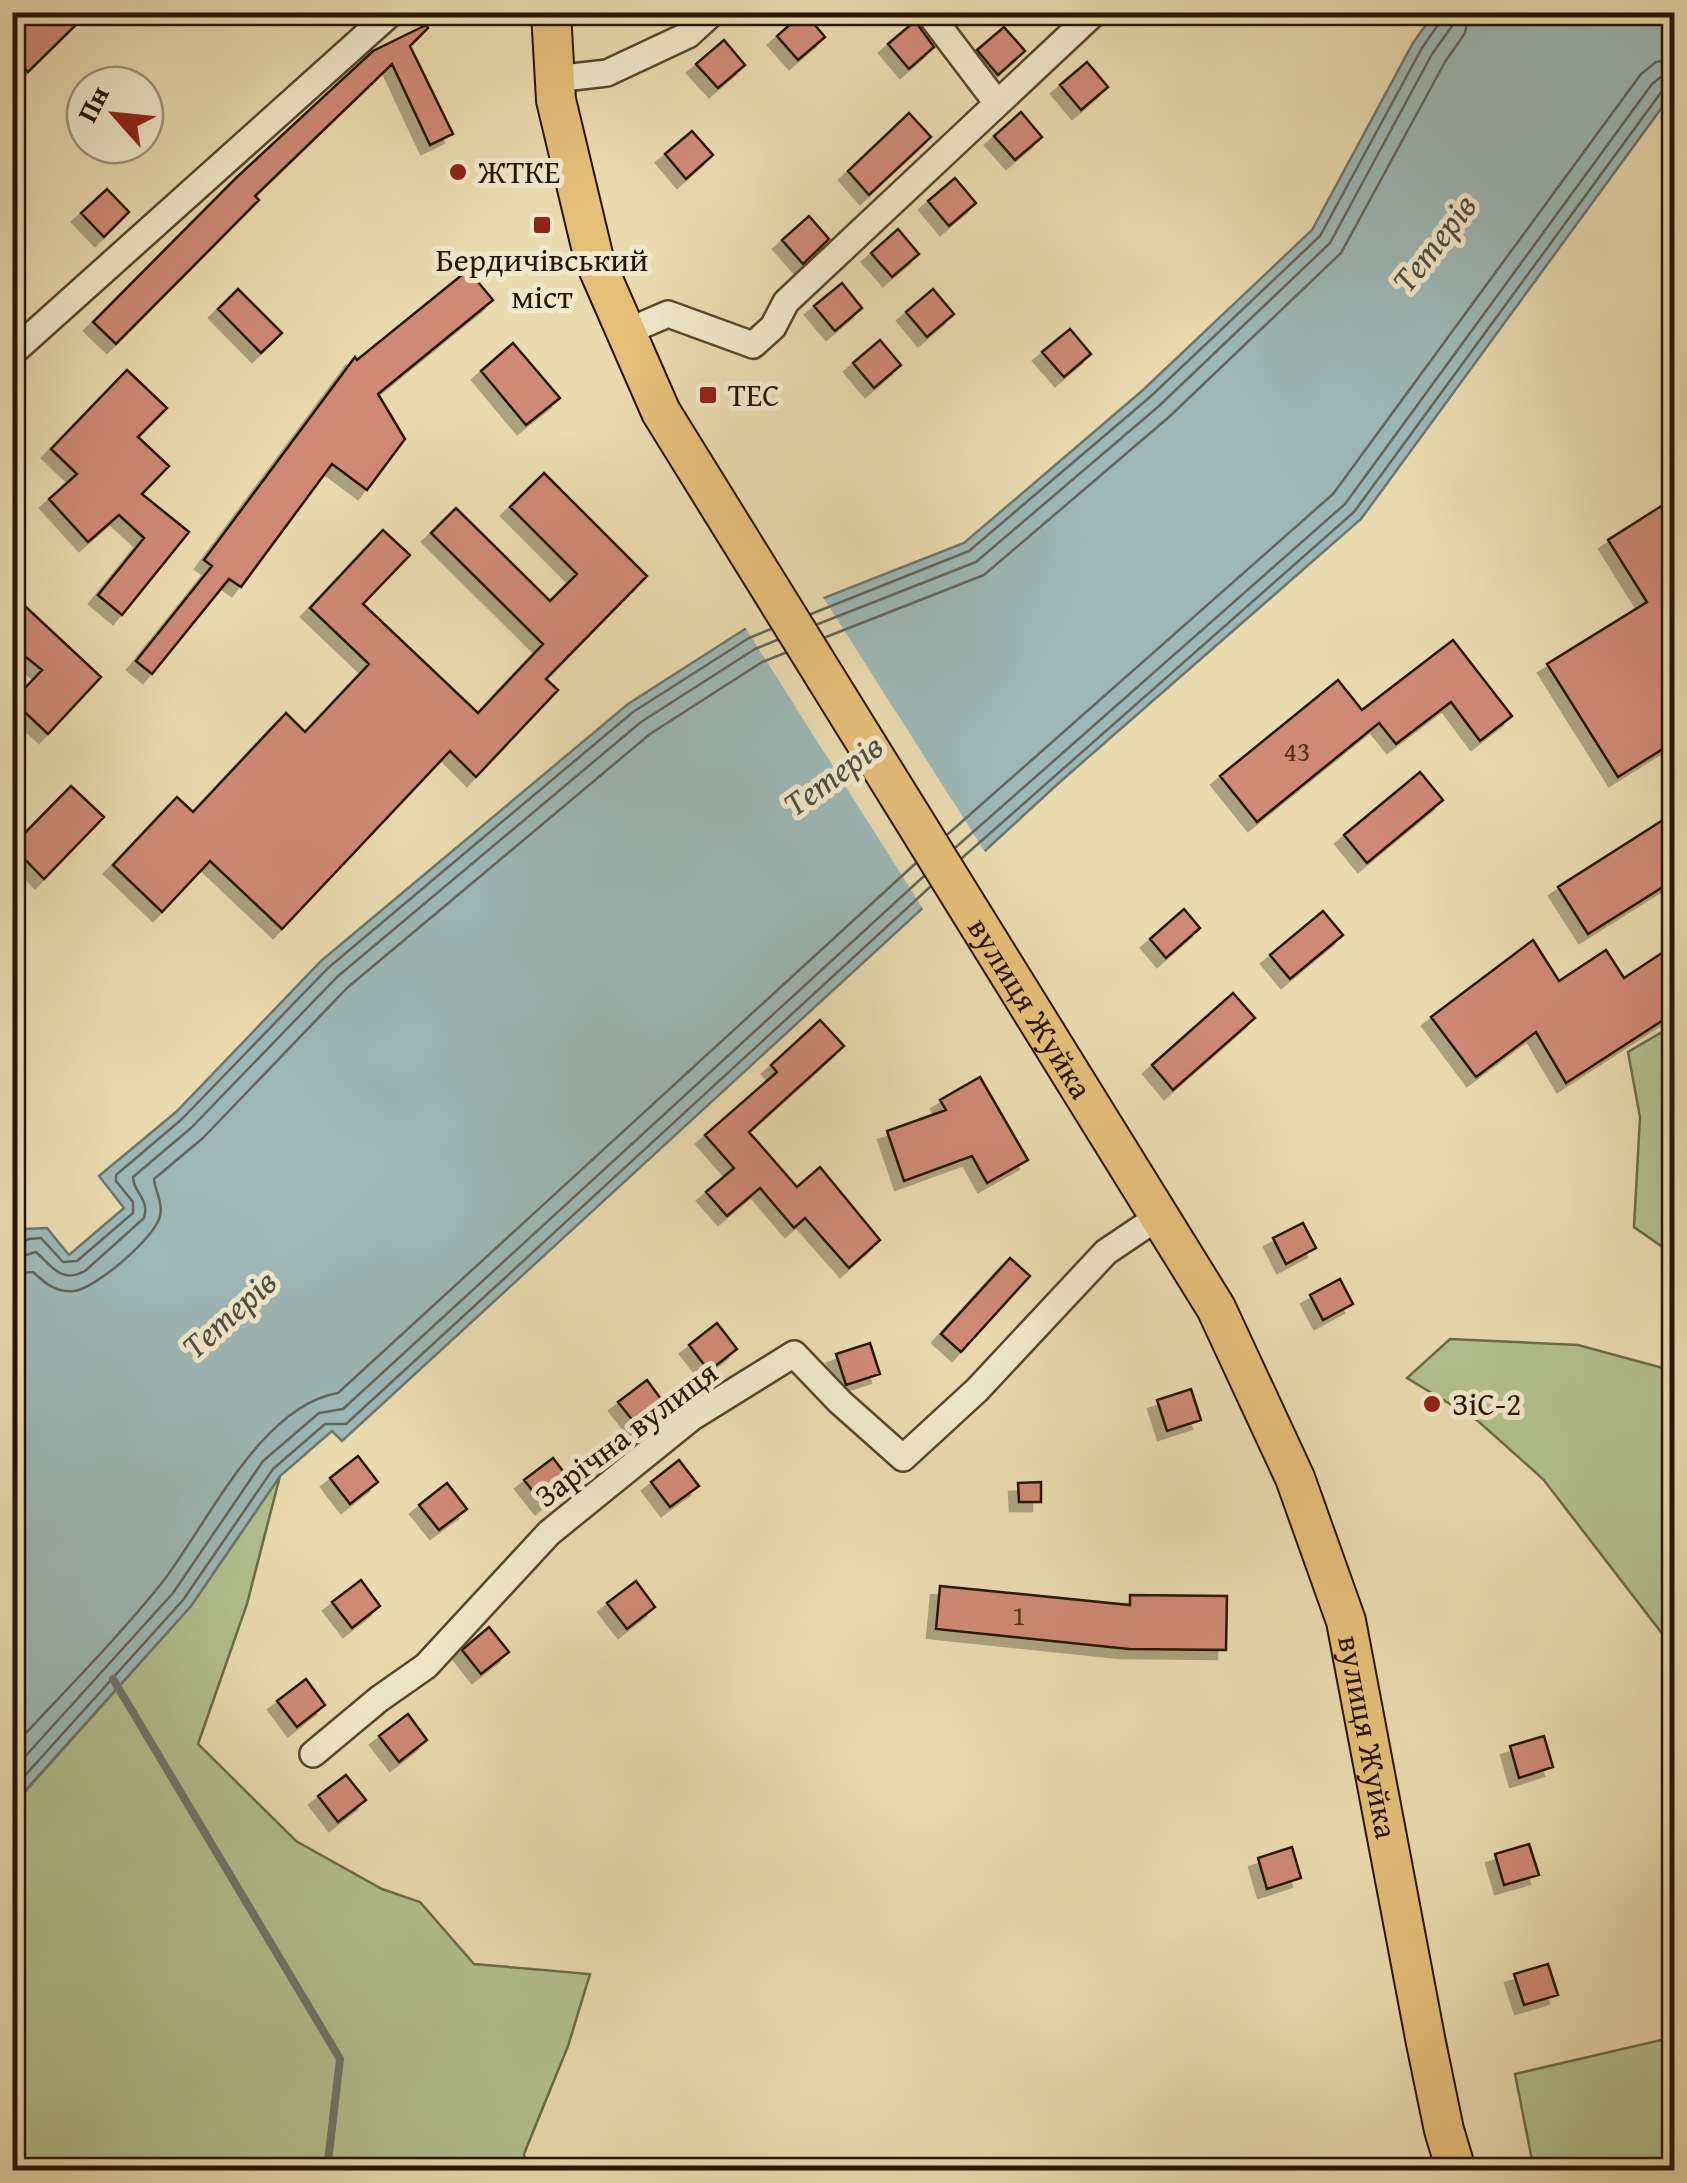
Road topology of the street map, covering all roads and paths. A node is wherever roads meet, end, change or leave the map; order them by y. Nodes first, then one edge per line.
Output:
1 (392, 12) edge
2 (551, 12) edge
3 (712, 12) edge
4 (928, 12) edge
5 (1095, 12) edge
6 (555, 79) junction
7 (997, 103) junction
8 (626, 332) junction
9 (12, 352) edge
10 (1158, 1217) junction
11 (313, 1754) dead end
12 (1456, 2170) edge

1 - 9 street
2 - 6 highway, вулиця Жуйка
3 - 6 street
4 - 7 street
5 - 7 street
6 - 8 highway, вулиця Жуйка
7 - 8 street
8 - 10 highway, вулиця Жуйка
10 - 11 street, Зарічна вулиця
10 - 12 highway, вулиця Жуйка

